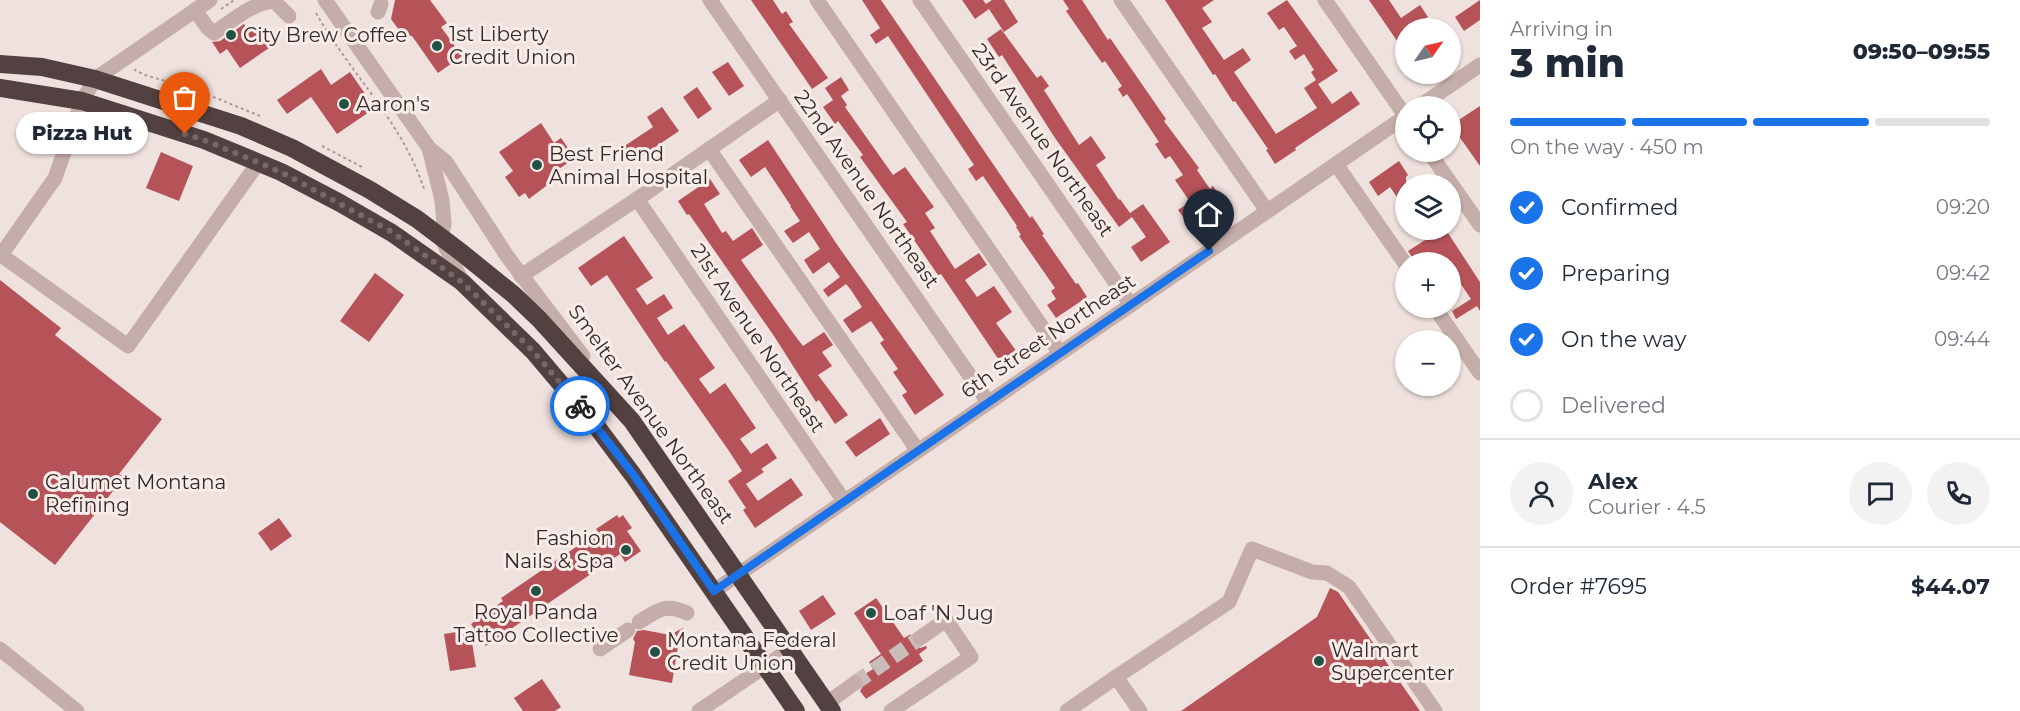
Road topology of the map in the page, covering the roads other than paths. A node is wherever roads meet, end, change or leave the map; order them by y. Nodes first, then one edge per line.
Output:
1 (210, 0) edge
2 (710, 0) edge
3 (817, 0) edge
4 (920, 0) edge
5 (1121, 0) edge
6 (1325, 0) edge
7 (319, 2) edge
8 (195, 10) junction
9 (289, 16) dead end
10 (0, 64) edge
11 (1478, 70) edge
12 (95, 79) junction
13 (0, 88) edge
14 (1436, 96) edge
15 (780, 99) junction
16 (82, 101) junction
17 (1395, 102) edge
18 (1395, 124) edge
19 (429, 148) junction
20 (709, 149) junction
21 (1436, 162) edge
22 (258, 163) junction
23 (1336, 164) junction
24 (637, 198) junction
25 (1267, 211) junction
26 (1480, 225) edge
27 (441, 237) junction
28 (1397, 252) edge
29 (522, 276) junction
30 (462, 282) junction
31 (1131, 305) junction
32 (1442, 318) edge
33 (1060, 353) junction
34 (1480, 373) edge
35 (988, 402) junction
36 (632, 421) junction
37 (918, 451) junction
38 (844, 501) junction
39 (738, 574) junction
40 (714, 591) junction
41 (687, 613) dead end
42 (920, 638) tunnel mouth
43 (0, 649) edge
44 (600, 649) dead end
45 (789, 650) junction
46 (765, 666) junction
47 (1116, 677) junction
48 (855, 683) tunnel mouth
49 (829, 707) edge
50 (77, 711) edge
51 (699, 711) edge
52 (796, 711) edge
53 (891, 711) edge
54 (1067, 711) edge
55 (1140, 711) edge
56 (1435, 711) edge

1 - 8 street
2 - 15 street, 22nd Avenue Northeast
3 - 33 street
4 - 31 street, 23rd Avenue Northeast
5 - 25 street
6 - 17 street
7 - 19 street, Smelter Avenue Northeast
8 - 9 street
8 - 12 street
10 - 12 highway
11 - 14 street
12 - 16 street
12 - 27 highway
13 - 16 highway
15 - 20 street
15 - 35 street, 22nd Avenue Northeast
16 - 22 highway
16 - 22 street
18 - 23 street, 6th Street Northeast
19 - 27 street, Smelter Avenue Northeast
19 - 29 street, Smelter Avenue Northeast
20 - 24 street
20 - 37 street
21 - 26 street
22 - 30 highway
23 - 25 street, 6th Street Northeast
23 - 28 street
24 - 29 street
24 - 38 street, 21st Avenue Northeast
25 - 31 street, 6th Street Northeast
27 - 30 street, Smelter Avenue Northeast
27 - 36 highway
29 - 36 street, Smelter Avenue Northeast
30 - 40 highway
31 - 33 street, 6th Street Northeast
32 - 34 street
33 - 35 street, 6th Street Northeast
35 - 37 street, 6th Street Northeast
36 - 39 highway, Smelter Avenue Northeast
37 - 38 street, 6th Street Northeast
38 - 39 street, 6th Street Northeast
39 - 40 street, 6th Street Northeast
39 - 45 highway, Smelter Avenue Northeast
40 - 46 highway
41 - 44 street
42 - 53 street
43 - 50 street
45 - 46 street
45 - 49 highway, Smelter Avenue Northeast
46 - 51 street
46 - 52 highway
47 - 54 street
47 - 55 street
47 - 56 street
48 - 49 street

